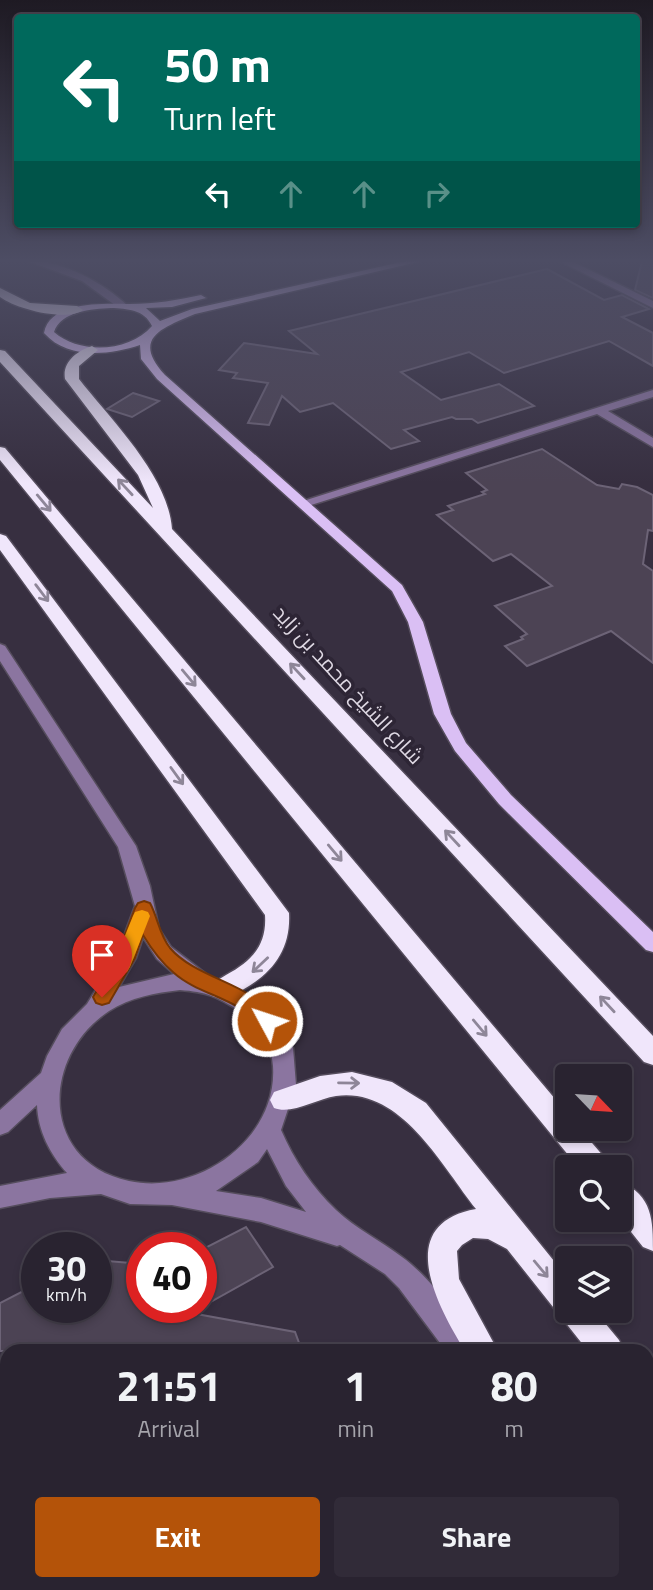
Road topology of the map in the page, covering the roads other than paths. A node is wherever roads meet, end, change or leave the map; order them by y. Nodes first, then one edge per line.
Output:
1 (52, 335) edge
2 (148, 337) joint
3 (97, 350) junction
4 (1, 354) edge
5 (158, 374) junction
6 (653, 393) edge
7 (598, 410) junction
8 (653, 443) edge
9 (0, 451) edge
10 (303, 503) junction
11 (166, 530) junction
12 (0, 539) edge
13 (0, 649) edge
14 (144, 908) junction
15 (653, 944) edge
16 (216, 987) junction
17 (93, 1010) junction
18 (653, 1054) edge
19 (47, 1081) junction
20 (283, 1100) junction
21 (0, 1125) edge
22 (270, 1131) junction
23 (585, 1155) edge
24 (100, 1183) junction
25 (164, 1195) junction
26 (0, 1197) edge
27 (632, 1211) edge
28 (653, 1237) edge
29 (516, 1240) junction
30 (356, 1242) junction
31 (555, 1287) edge
32 (585, 1323) edge
33 (456, 1344) edge
34 (478, 1344) edge
35 (602, 1344) edge

1 - 3 main road
2 - 3 main road
2 - 5 main road
3 - 5 main road
3 - 11 highway
11 -> 4 highway, شارع الشيخ محمد بن زايد
5 - 10 main road
6 - 7 street
7 - 8 street
7 - 10 street
9 -> 23 highway
10 - 15 main road
18 -> 11 highway, شارع الشيخ محمد بن زايد
12 -> 16 highway
13 - 14 street
14 - 16 street
14 - 17 street
16 - 17 street
16 - 20 street
17 - 19 street
19 - 21 street
19 - 24 street
20 - 22 street
20 -> 29 highway
22 - 25 street
22 - 30 street
24 - 25 street
24 - 26 street
25 - 30 street
27 - 28 highway
29 -> 31 highway
29 - 34 highway
30 - 33 street
32 - 35 highway

